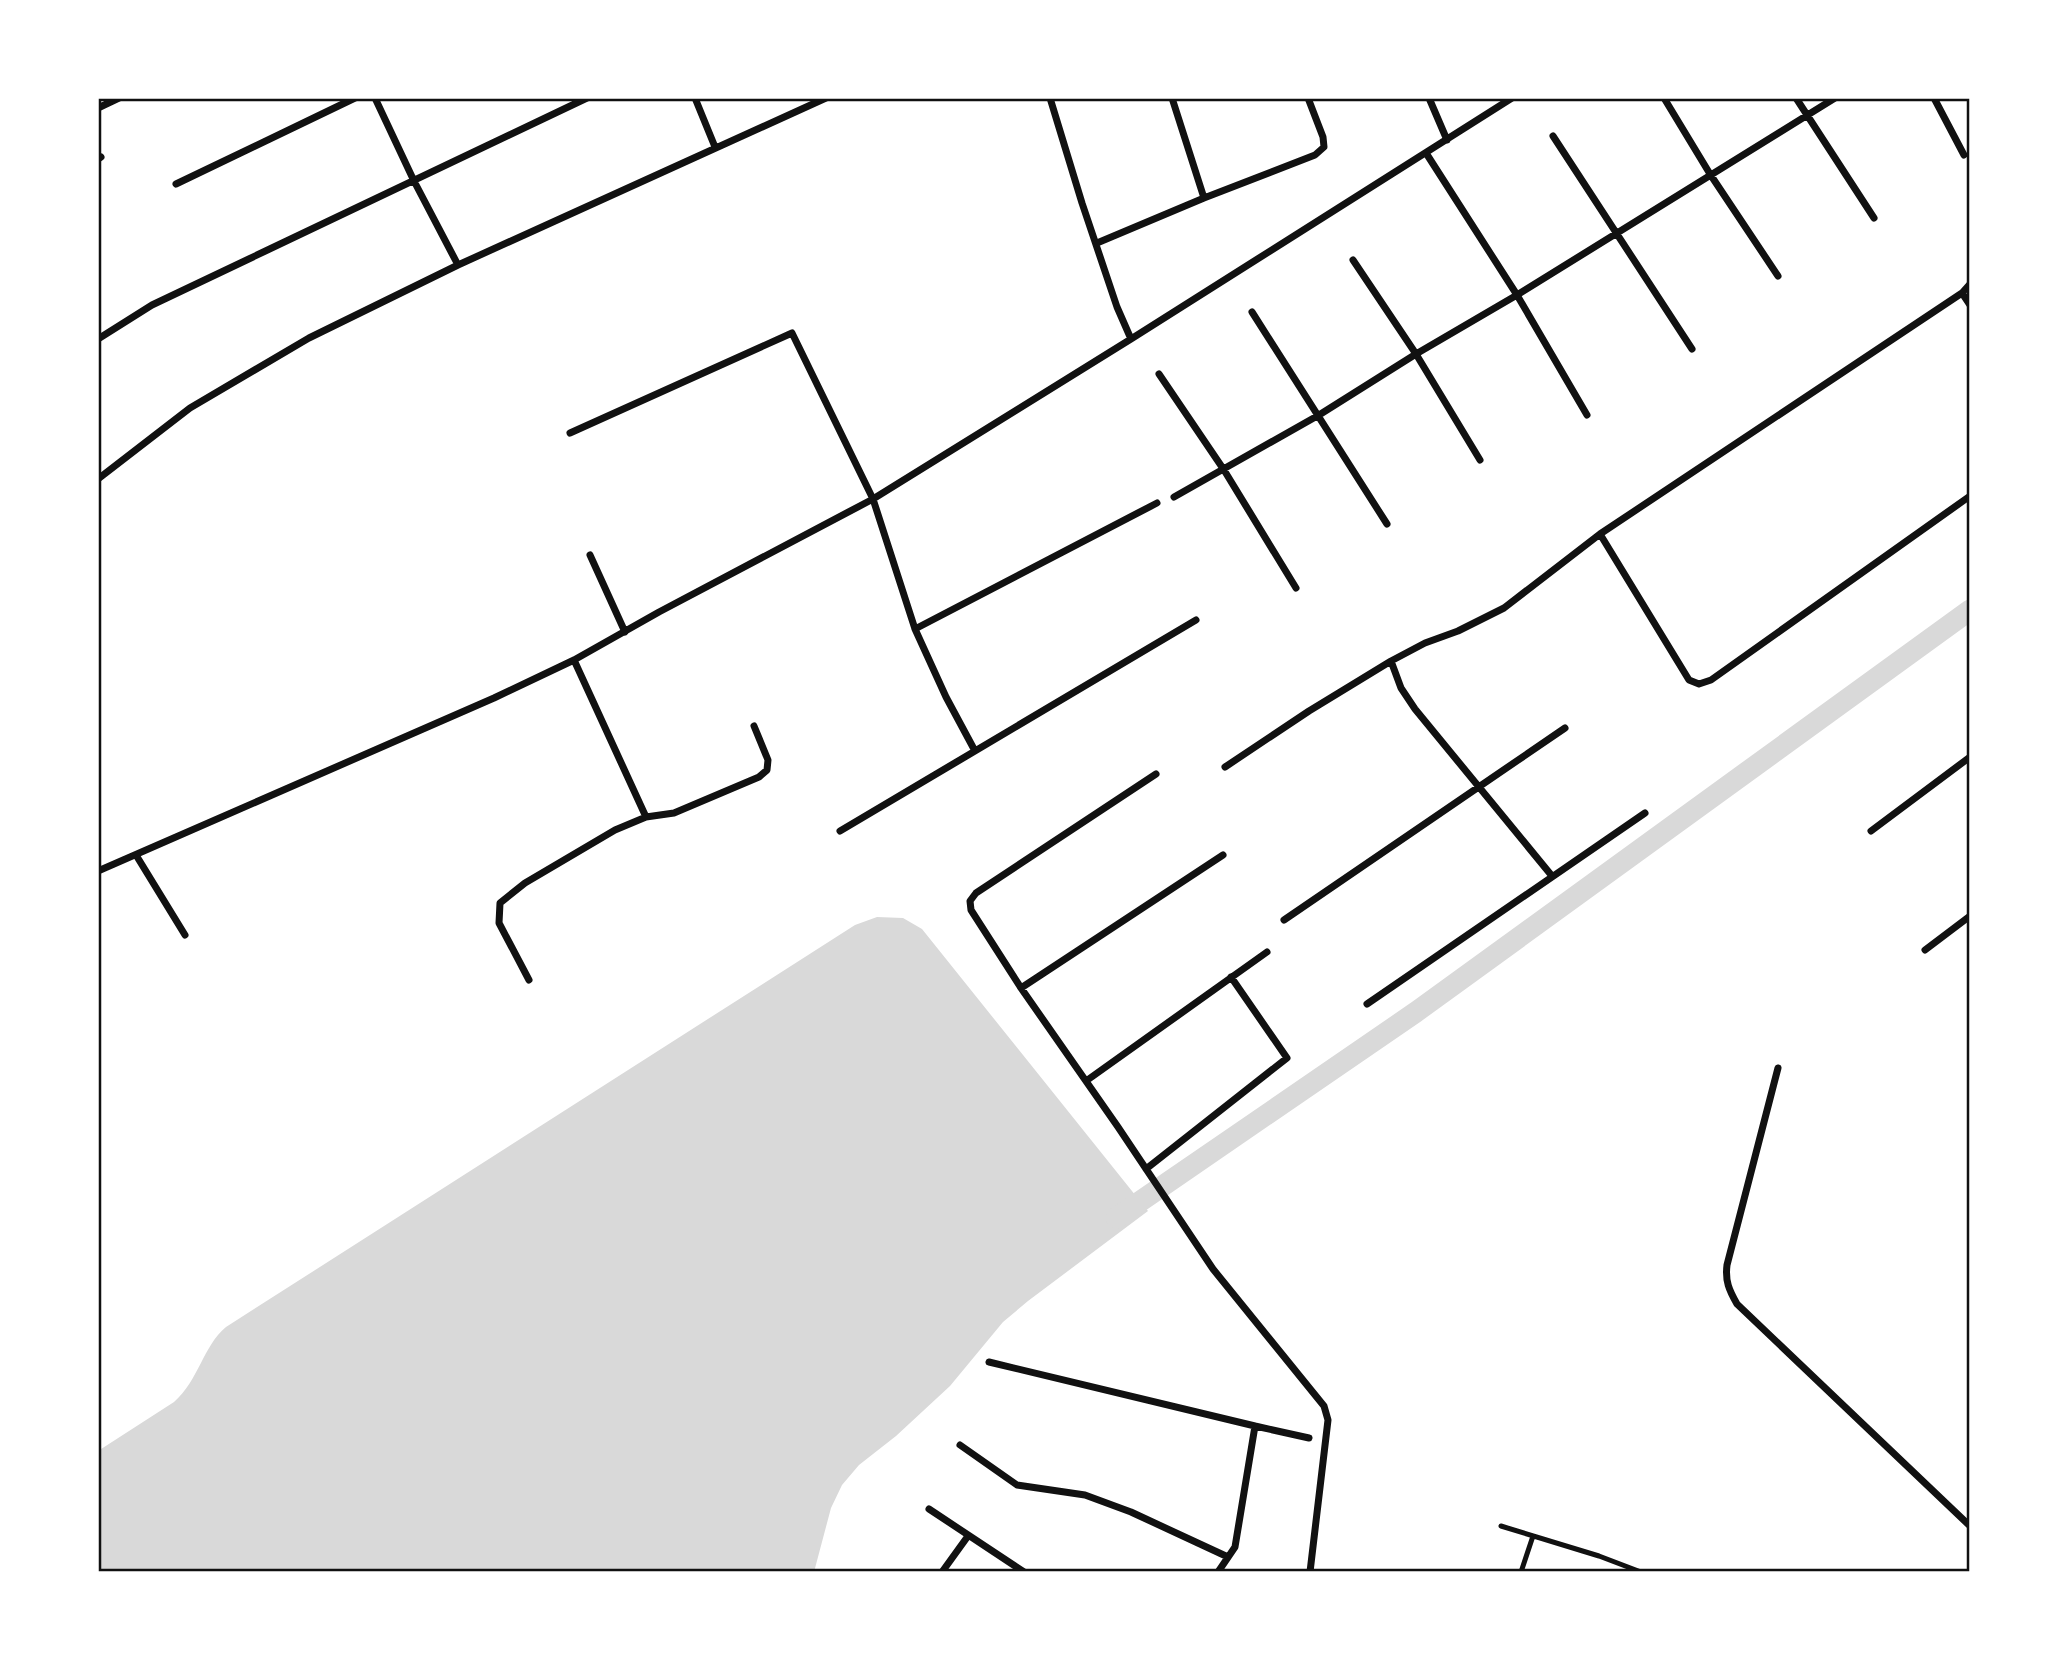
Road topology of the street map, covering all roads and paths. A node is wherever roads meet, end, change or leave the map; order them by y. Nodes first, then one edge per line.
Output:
1 (119, 98) edge
2 (355, 98) edge
3 (375, 98) edge
4 (587, 98) edge
5 (695, 98) edge
6 (1050, 98) edge
7 (1172, 98) edge
8 (1308, 98) edge
9 (1429, 98) edge
10 (1512, 98) edge
11 (1664, 98) edge
12 (1796, 98) edge
13 (1835, 98) edge
14 (1934, 98) edge
15 (820, 99) edge
16 (98, 108) edge
17 (1806, 116) junction
18 (1553, 136) dead end
19 (1447, 140) junction
20 (715, 147) junction
21 (1426, 153) junction
22 (1964, 155) dead end
23 (1710, 174) junction
24 (414, 181) junction
25 (176, 184) dead end
26 (1204, 198) junction
27 (1874, 218) dead end
28 (1617, 234) junction
29 (1097, 243) junction
30 (1353, 260) dead end
31 (458, 265) junction
32 (1778, 276) dead end
33 (1970, 284) edge
34 (1962, 293) junction
35 (1517, 295) junction
36 (1970, 305) edge
37 (1252, 312) dead end
38 (98, 339) edge
39 (1131, 340) junction
40 (1692, 349) dead end
41 (1416, 354) junction
42 (1159, 374) dead end
43 (1319, 415) junction
44 (1587, 415) dead end
45 (570, 433) dead end
46 (1480, 460) dead end
47 (1224, 470) junction
48 (98, 479) edge
49 (1970, 496) edge
50 (1174, 497) dead end
51 (873, 499) junction
52 (1157, 503) dead end
53 (1387, 524) dead end
54 (1600, 534) junction
55 (590, 555) dead end
56 (1296, 588) dead end
57 (1196, 620) dead end
58 (915, 629) junction
59 (625, 632) junction
60 (574, 660) junction
61 (1391, 661) junction
62 (754, 726) dead end
63 (1565, 728) dead end
64 (975, 751) junction
65 (1970, 757) edge
66 (1225, 767) dead end
67 (1156, 774) dead end
68 (1480, 787) junction
69 (1645, 813) dead end
70 (646, 817) junction
71 (840, 831) dead end
72 (1871, 831) dead end
73 (136, 855) junction
74 (1223, 855) dead end
75 (98, 871) edge
76 (1552, 876) junction
77 (1970, 916) edge
78 (1284, 920) dead end
79 (185, 935) dead end
80 (1925, 950) dead end
81 (1267, 952) dead end
82 (1231, 977) junction
83 (530, 980) dead end
84 (1021, 988) junction
85 (1367, 1004) dead end
86 (1778, 1068) dead end
87 (1086, 1081) junction
88 (1146, 1168) junction
89 (989, 1362) dead end
90 (1255, 1426) junction
91 (1309, 1438) dead end
92 (960, 1445) dead end
93 (929, 1509) dead end
94 (1501, 1526) dead end
95 (1970, 1526) edge
96 (968, 1536) junction
97 (1533, 1536) junction
98 (1228, 1557) junction
99 (942, 1572) edge
100 (1024, 1572) edge
101 (1217, 1572) edge
102 (1310, 1572) edge
103 (1521, 1572) edge
104 (1641, 1572) edge

1 - 16 street
2 - 25 street
3 - 24 street
4 - 24 street
5 - 20 street
6 - 29 street
7 - 26 street
8 - 26 street
9 - 19 street
10 - 19 street
11 - 23 street
12 - 17 street
13 - 17 street
14 - 22 street
15 - 20 street
17 - 23 street
17 - 27 street
18 - 28 street
19 - 21 street
20 - 31 street
21 - 35 street
21 - 39 street
23 - 28 street
23 - 32 street
24 - 31 street
24 - 38 street
26 - 29 street
28 - 35 street
28 - 40 street
29 - 39 street
30 - 41 street
31 - 48 street
33 - 34 street
34 - 36 street
34 - 54 street
35 - 41 street
35 - 44 street
37 - 43 street
39 - 51 street
41 - 43 street
41 - 46 street
42 - 47 street
43 - 47 street
43 - 53 street
45 - 51 street
47 - 50 street
47 - 56 street
49 - 54 street
51 - 58 street
51 - 59 street
52 - 58 street
54 - 61 street
55 - 59 street
57 - 64 street
58 - 64 street
59 - 60 street
60 - 70 street
60 - 73 street
61 - 66 street
61 - 68 street
62 - 70 street
63 - 68 street
64 - 71 street
65 - 72 street
67 - 84 street
68 - 76 street
68 - 78 street
69 - 76 street
70 - 83 street
73 - 75 street
73 - 79 street
74 - 84 street
76 - 85 street
77 - 80 street
81 - 82 street
82 - 87 street
82 - 88 street
84 - 87 street
86 - 95 street
87 - 88 street
88 - 102 street
89 - 90 street
90 - 91 street
90 - 98 street
92 - 98 street
93 - 96 street
94 - 97 lane
96 - 99 street
96 - 100 street
97 - 103 lane
97 - 104 lane
98 - 101 street

